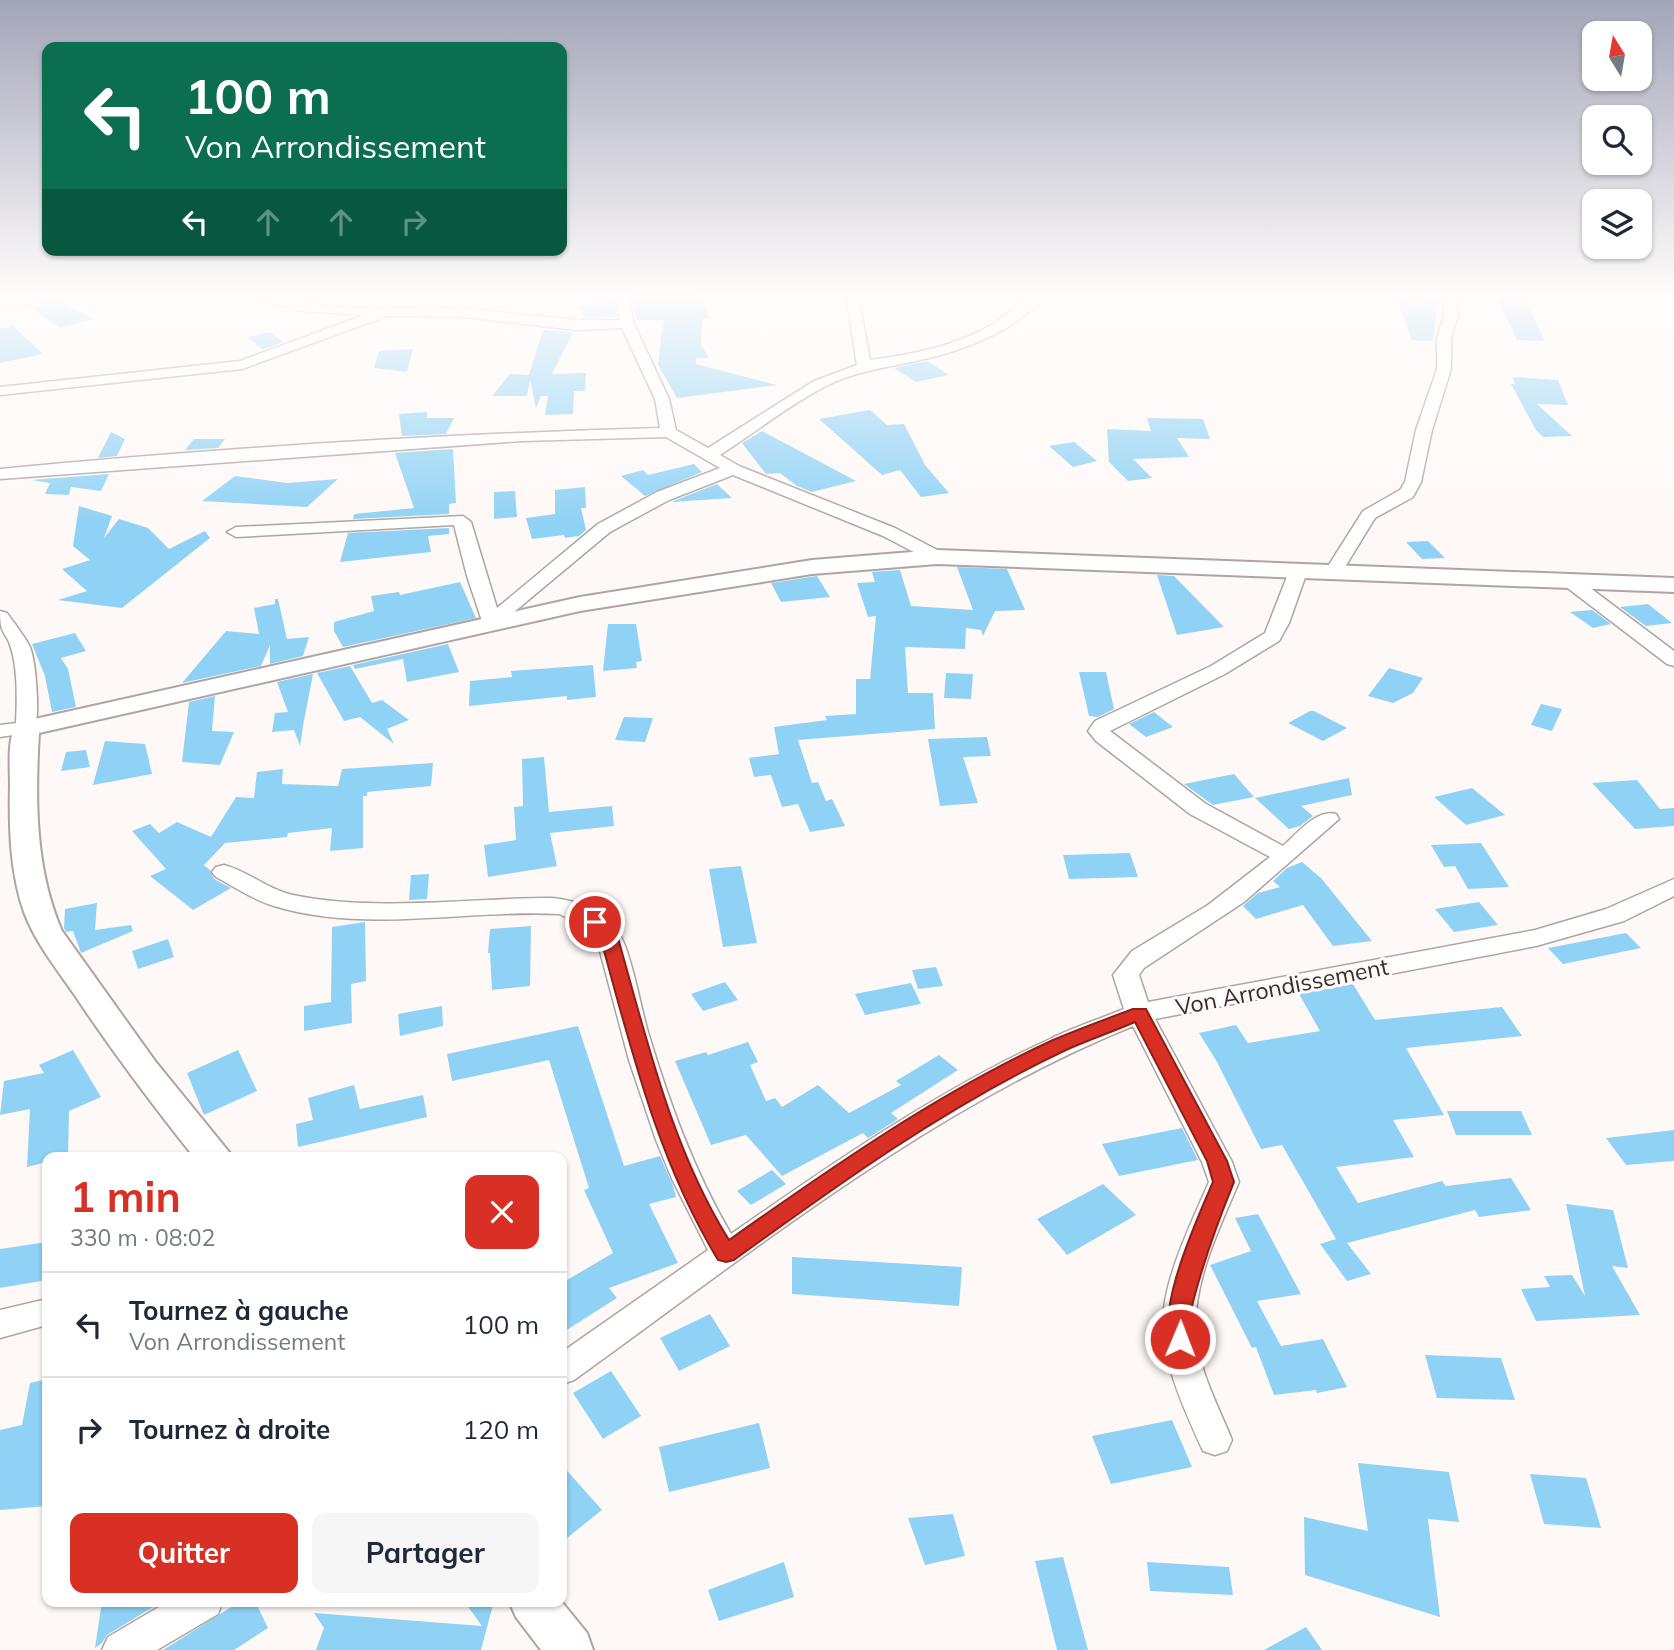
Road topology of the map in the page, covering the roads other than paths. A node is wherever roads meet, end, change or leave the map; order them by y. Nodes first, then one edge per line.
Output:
1 (180, 371) edge
2 (649, 371) edge
3 (850, 371) edge
4 (1443, 371) edge
5 (0, 391) edge
6 (669, 432) junction
7 (707, 456) junction
8 (733, 469) junction
9 (0, 474) edge
10 (236, 532) dead end
11 (937, 557) junction
12 (1299, 569) junction
13 (1334, 572) junction
14 (1571, 582) junction
15 (1674, 585) edge
16 (0, 617) edge
17 (493, 622) junction
18 (1674, 660) edge
19 (13, 729) edge
20 (1328, 819) dead end
21 (1285, 856) junction
22 (224, 872) dead end
23 (1674, 887) edge
24 (1139, 1013) junction
25 (211, 1152) edge
26 (726, 1253) junction
27 (42, 1313) edge
28 (0, 1324) edge
29 (567, 1366) edge
30 (1215, 1440) dead end
31 (195, 1607) edge
32 (537, 1607) edge
33 (121, 1650) edge
34 (570, 1650) edge

1 - 5 street
2 - 6 street
3 - 7 street
4 - 13 street
6 - 7 street
6 - 9 street
7 - 8 street
8 - 11 street
8 - 17 street
10 - 17 street
11 - 12 street
11 - 17 street
12 - 13 street
12 - 21 street
13 - 14 street
14 - 15 street
14 - 18 street
16 - 19 street
17 - 19 street
19 - 25 street
20 - 21 street
21 - 24 street
22 - 26 street
23 - 24 street, Von Arrondissement
24 - 26 street, Von Arrondissement
24 - 30 street
26 - 29 street, Von Arrondissement
27 - 28 street
31 - 33 street
32 - 34 street

